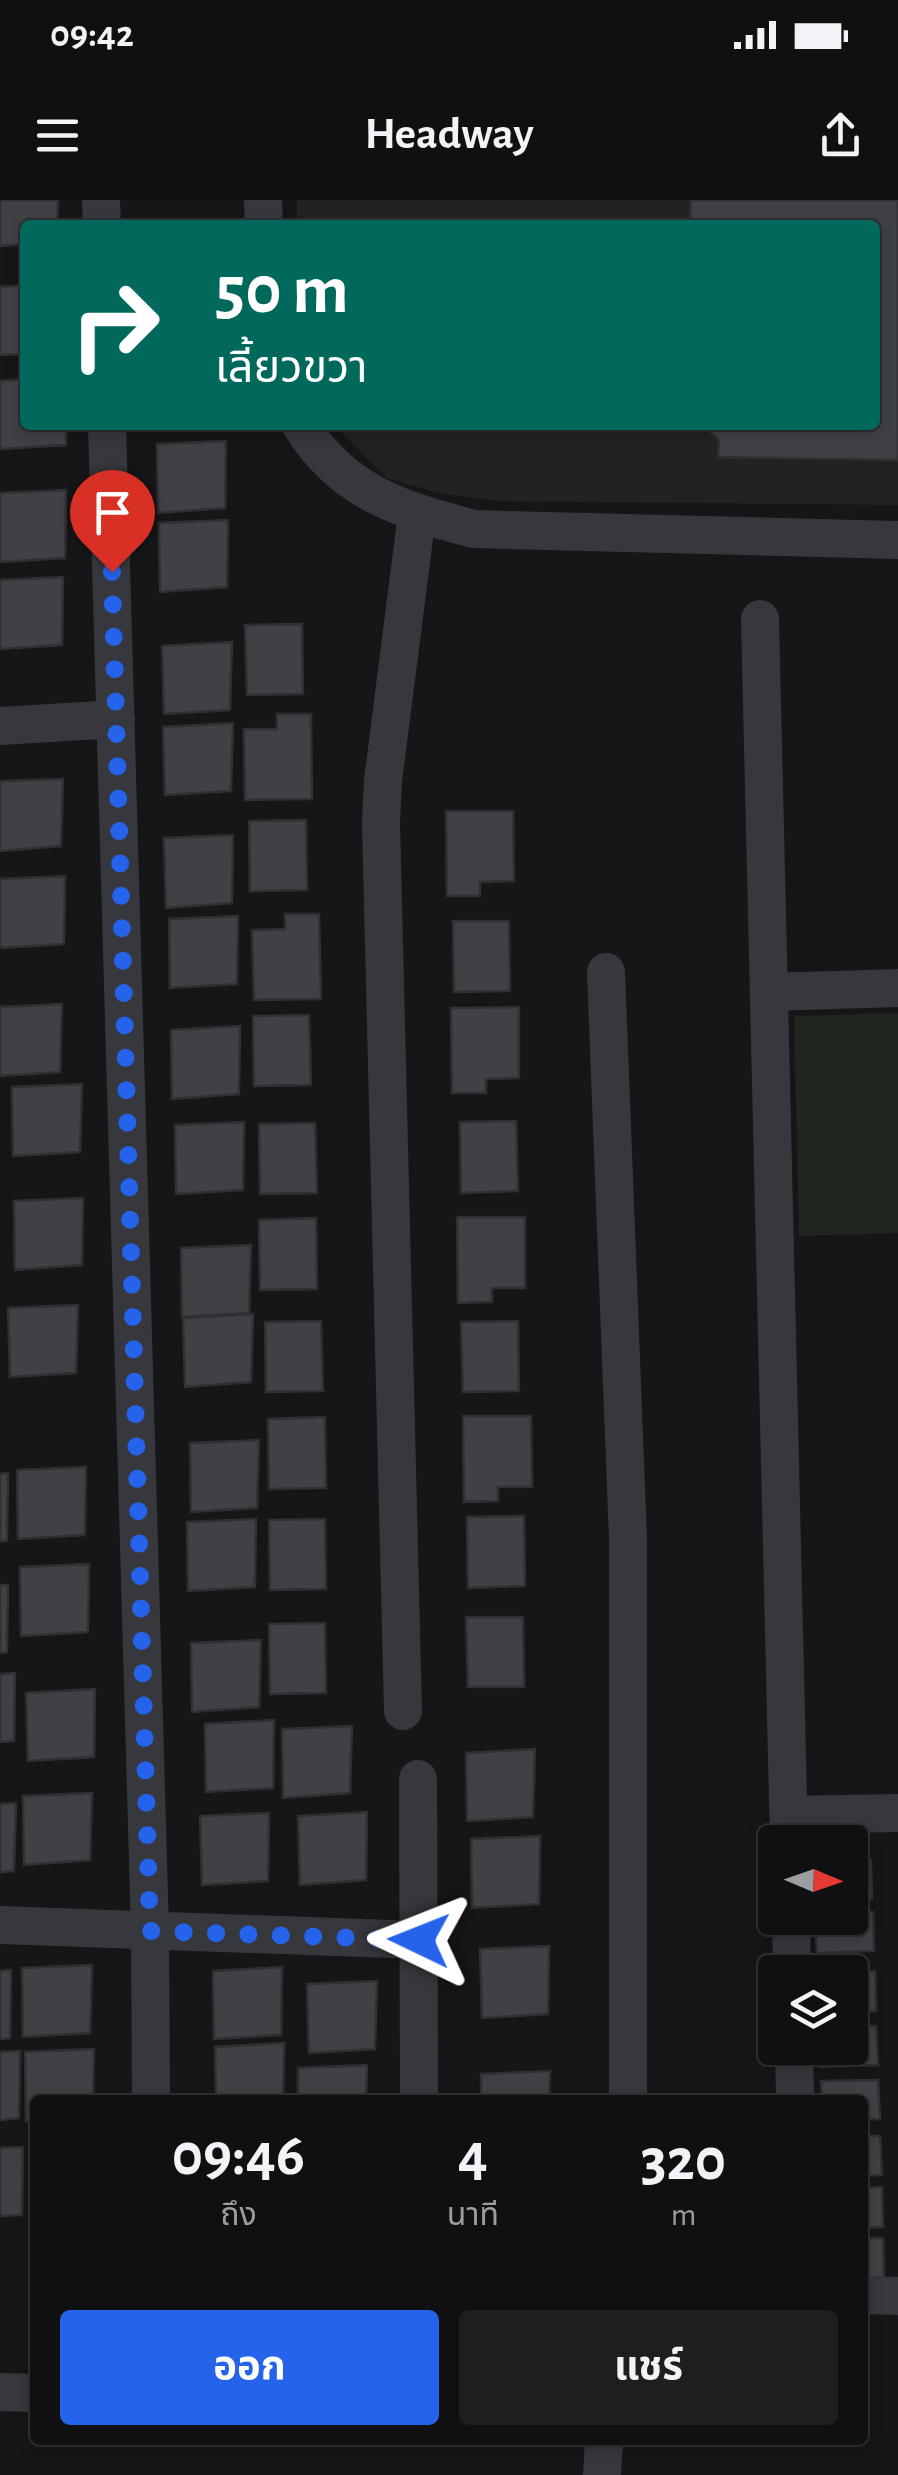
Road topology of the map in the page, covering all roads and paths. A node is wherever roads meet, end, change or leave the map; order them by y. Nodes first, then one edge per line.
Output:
1 (108, 430) edge
2 (304, 430) edge
3 (416, 514) junction
4 (898, 540) edge
5 (760, 619) dead end
6 (116, 718) junction
7 (0, 726) edge
8 (606, 972) dead end
9 (898, 988) edge
10 (770, 992) junction
11 (403, 1710) dead end
12 (418, 1779) dead end
13 (898, 1813) edge
14 (789, 1825) edge
15 (816, 1825) edge
16 (0, 1925) edge
17 (150, 1931) junction
18 (419, 1940) junction
19 (794, 2065) edge
20 (152, 2095) edge
21 (419, 2095) edge
22 (628, 2095) edge
23 (795, 2095) edge
24 (868, 2296) edge
25 (898, 2296) edge
26 (0, 2392) edge
27 (30, 2393) edge
28 (604, 2445) edge
29 (602, 2475) edge

1 - 6 street
2 - 3 street
3 - 4 street
3 - 11 street
5 - 10 street
6 - 7 street
6 - 17 street
8 - 22 street
9 - 10 street
10 - 14 street
12 - 18 street
13 - 15 street
16 - 17 street
17 - 18 street
17 - 20 street
18 - 21 street
19 - 23 street
24 - 25 street
26 - 27 street
28 - 29 street

